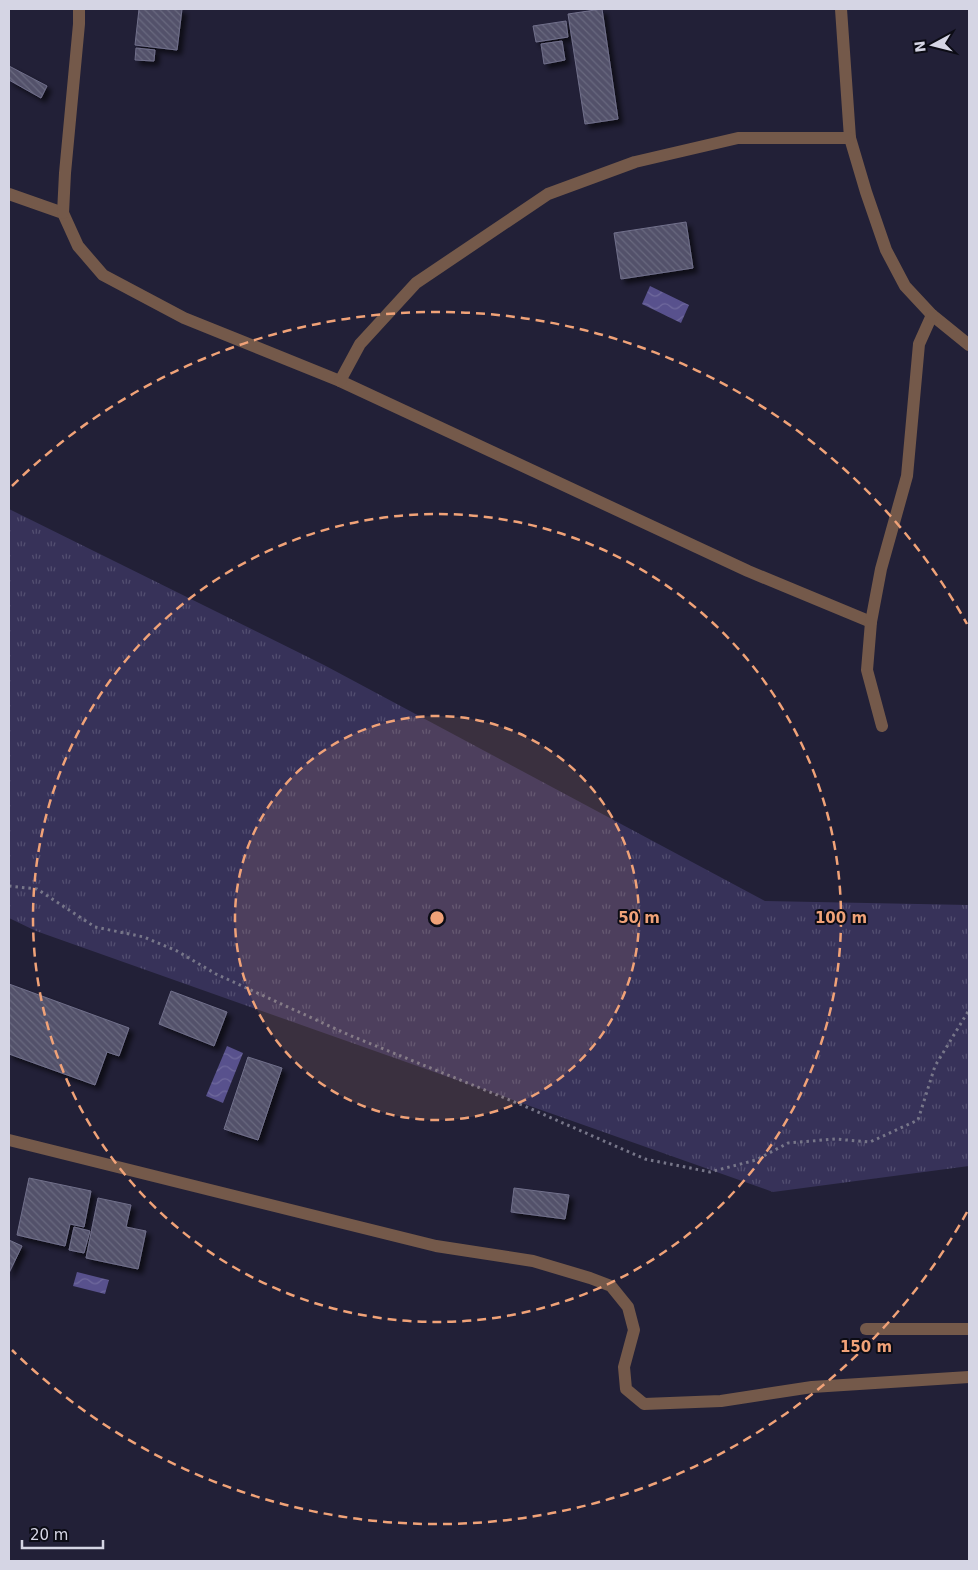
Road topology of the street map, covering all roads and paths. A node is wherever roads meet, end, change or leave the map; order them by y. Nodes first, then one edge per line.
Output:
1 (79, 9) edge
2 (841, 9) edge
3 (850, 138) junction
4 (9, 194) edge
5 (63, 213) junction
6 (932, 315) junction
7 (969, 345) edge
8 (340, 382) junction
9 (871, 622) junction
10 (882, 726) dead end
11 (9, 886) edge
12 (969, 1010) edge
13 (9, 1140) edge
14 (866, 1329) dead end
15 (969, 1329) edge
16 (969, 1376) edge

1 - 5 street
2 - 3 street
3 - 6 street
3 - 8 street
4 - 5 street
5 - 8 street
6 - 7 street
6 - 9 street
8 - 9 street
9 - 10 street
11 - 12 path
13 - 16 street
14 - 15 street

